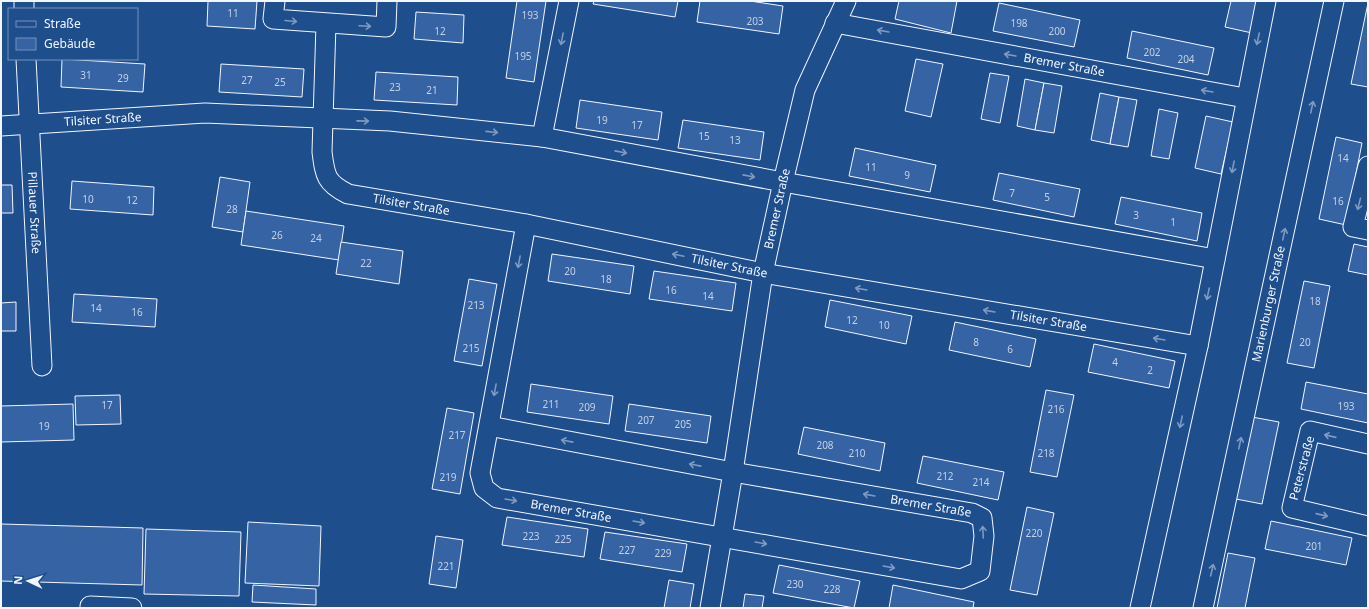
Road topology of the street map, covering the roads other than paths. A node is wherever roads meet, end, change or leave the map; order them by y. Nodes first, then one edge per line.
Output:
1 (274, 1) edge
2 (388, 1) edge
3 (569, 1) edge
4 (846, 1) edge
5 (1266, 1) edge
6 (1334, 1) edge
7 (835, 22) junction
8 (326, 24) junction
9 (26, 60) edge
10 (1246, 98) junction
11 (324, 120) junction
12 (29, 124) junction
13 (1, 126) edge
14 (542, 137) junction
15 (1368, 166) edge
16 (782, 182) junction
17 (526, 224) junction
18 (1368, 230) edge
19 (1215, 259) junction
20 (764, 273) junction
21 (1198, 346) junction
22 (42, 366) dead end
23 (489, 426) junction
24 (1368, 444) edge
25 (733, 472) junction
26 (1368, 526) edge
27 (723, 537) junction
28 (90, 606) dead end
29 (132, 608) edge
30 (710, 608) edge
31 (1140, 608) edge
32 (1203, 608) edge

1 -> 8 street
8 -> 2 street
3 -> 14 street
4 - 7 street, Bremer Straße
5 -> 10 street
32 -> 6 street, Marienburger Straße
10 -> 7 street, Bremer Straße
7 - 16 street, Bremer Straße
8 - 11 street
9 - 12 street, Pillauer Straße
10 -> 19 street
11 - 12 street, Tilsiter Straße
11 -> 14 street, Tilsiter Straße
11 - 17 street, Tilsiter Straße
12 - 13 street, Tilsiter Straße
12 - 22 street, Pillauer Straße
14 -> 16 street, Tilsiter Straße
15 -> 18 street
16 - 19 street, Tilsiter Straße
16 - 20 street, Bremer Straße
20 -> 17 street, Tilsiter Straße
17 -> 23 street, Bremer Straße
19 -> 21 street
21 -> 20 street, Tilsiter Straße
20 - 25 street, Bremer Straße
21 -> 31 street
25 -> 23 street, Bremer Straße
23 -> 27 street, Bremer Straße
24 -> 26 street, Peterstraße
25 - 27 street, Bremer Straße
27 -> 25 street, Bremer Straße
27 - 30 street, Bremer Straße
28 - 29 street

